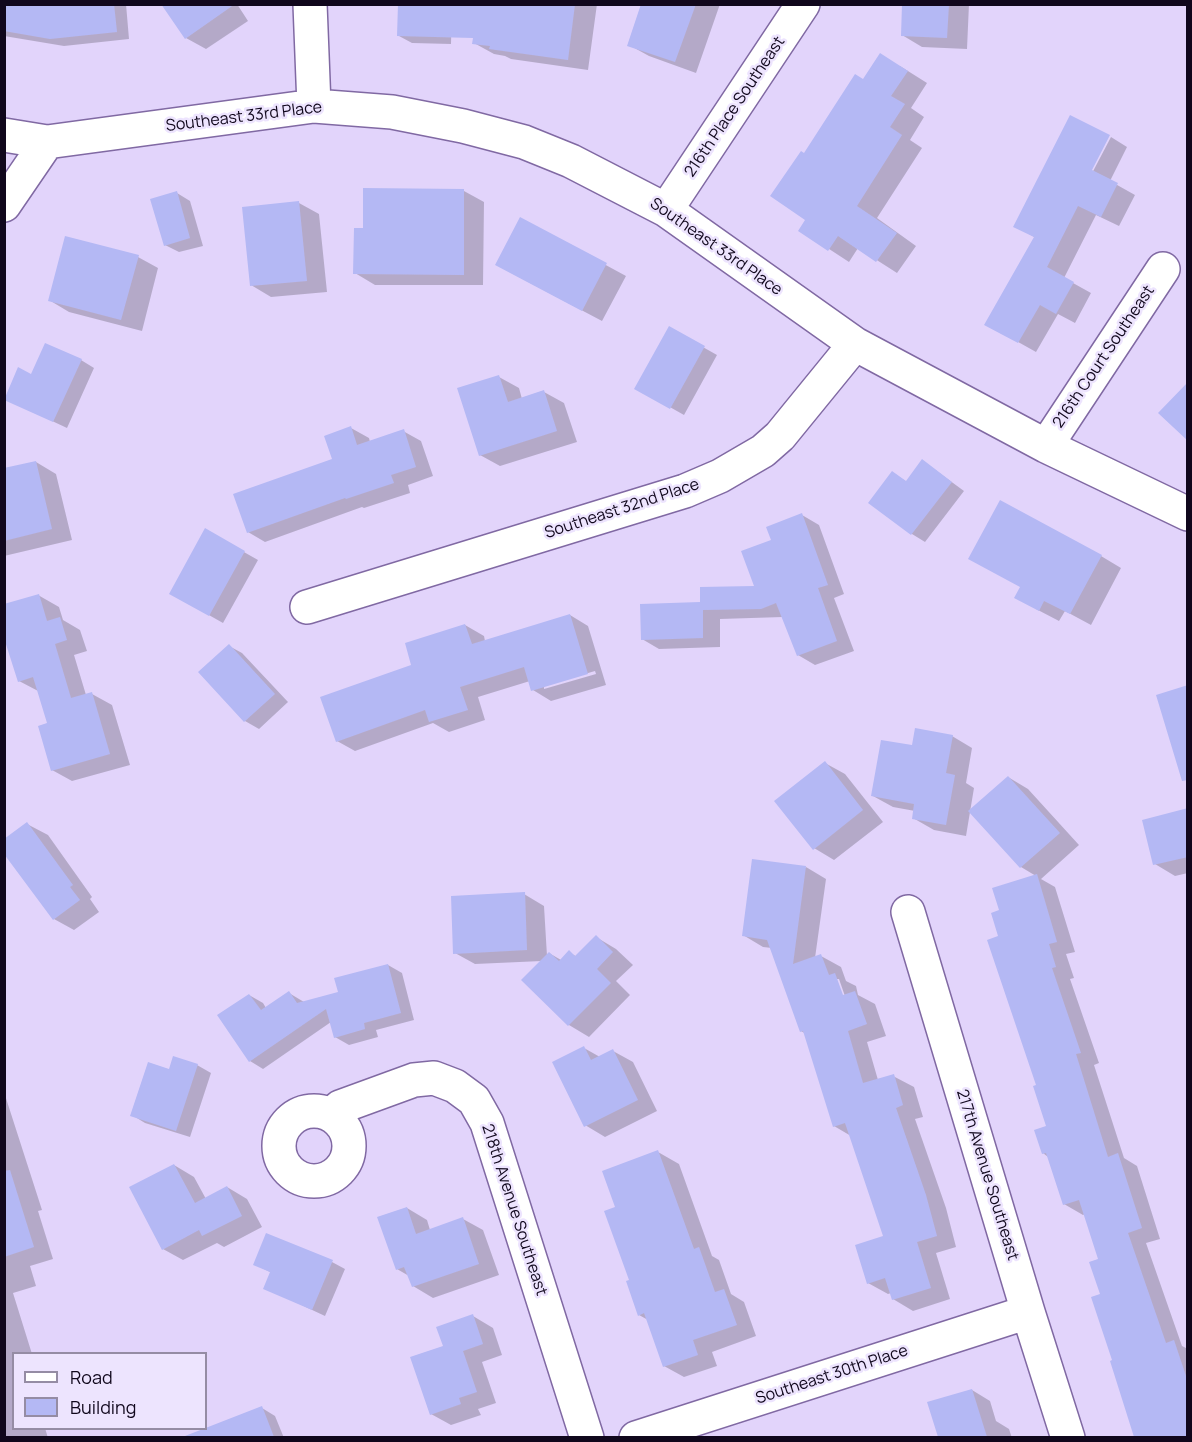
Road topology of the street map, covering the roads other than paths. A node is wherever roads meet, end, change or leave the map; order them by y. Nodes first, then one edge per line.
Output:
1 (310, 4) edge
2 (803, 4) edge
3 (314, 106) junction
4 (4, 135) edge
5 (47, 142) junction
6 (4, 205) edge
7 (666, 210) junction
8 (1163, 269) dead end
9 (855, 344) junction
10 (1046, 446) junction
11 (1188, 514) edge
12 (307, 607) dead end
13 (908, 912) dead end
14 (331, 1115) dead end
15 (1028, 1312) junction
16 (587, 1437) edge
17 (636, 1437) edge
18 (1068, 1437) edge

1 - 3 street
2 - 7 street, 216th Place Southeast
3 - 5 street, Southeast 33rd Place
3 - 7 street, Southeast 33rd Place
4 - 5 street, Southeast 33rd Place
5 - 6 street
7 - 9 street, Southeast 33rd Place
8 - 10 street, 216th Court Southeast
9 - 10 street
9 - 12 street, Southeast 32nd Place
10 - 11 street
13 - 15 street, 217th Avenue Southeast
14 - 16 street, 218th Avenue Southeast
15 - 17 street, Southeast 30th Place
15 - 18 street, 217th Avenue Southeast

